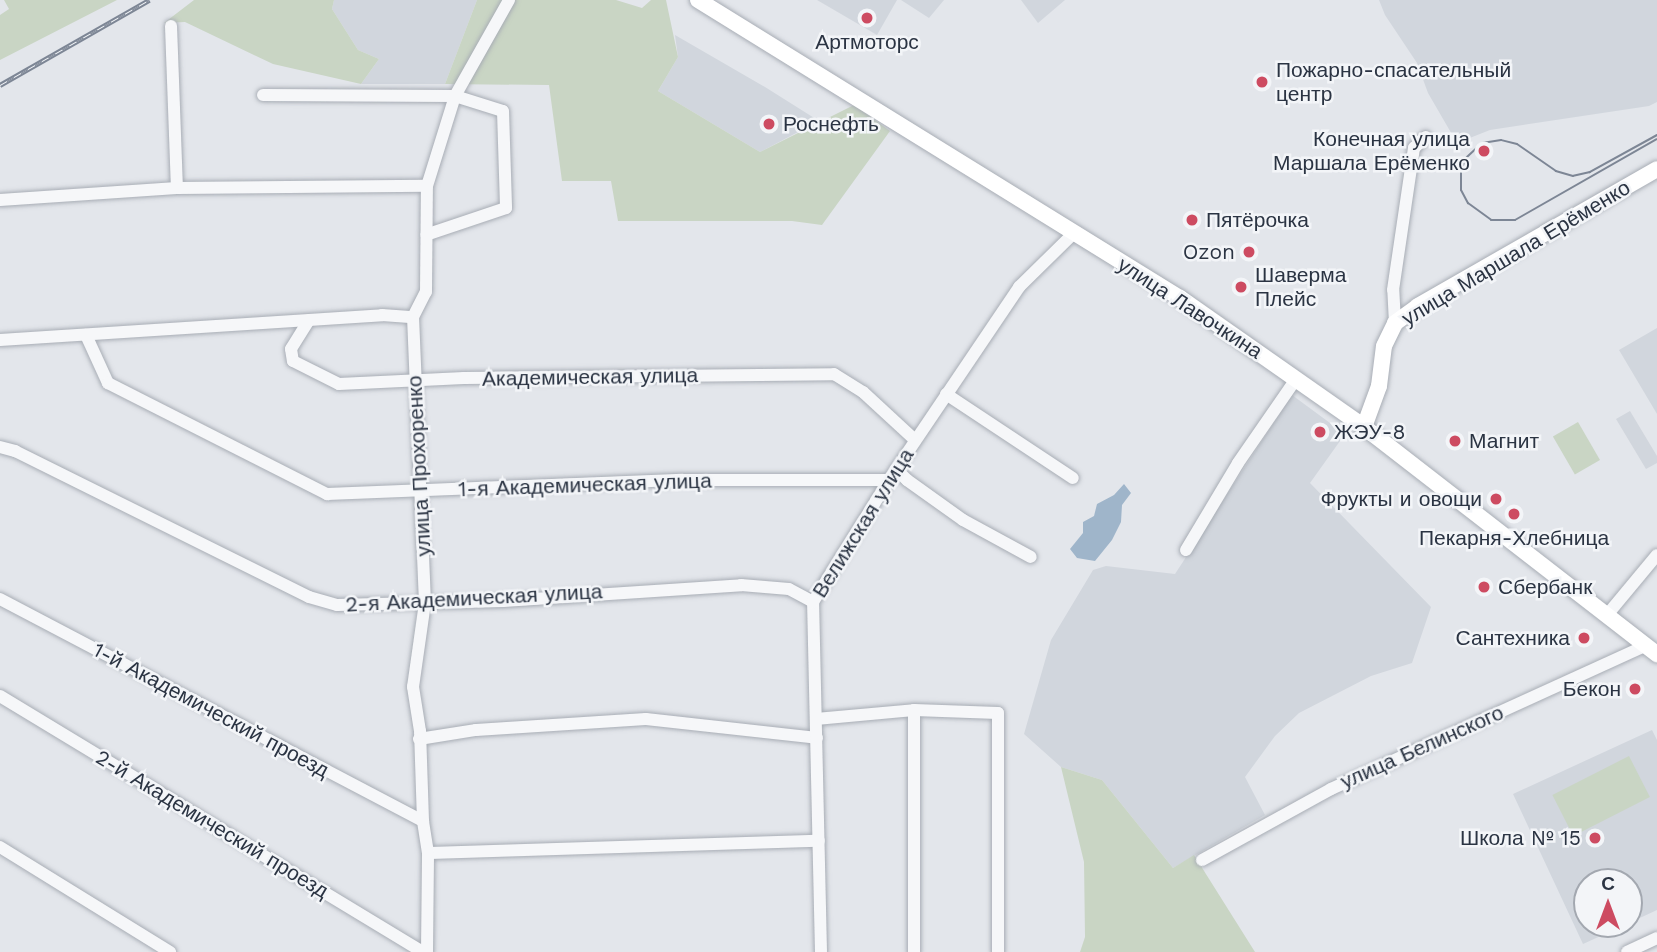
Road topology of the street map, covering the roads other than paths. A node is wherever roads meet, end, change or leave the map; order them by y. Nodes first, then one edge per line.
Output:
1 (509, 0) edge
2 (698, 0) edge
3 (171, 26) dead end
4 (263, 95) dead end
5 (455, 96) junction
6 (1426, 137) dead end
7 (1657, 169) edge
8 (427, 186) junction
9 (177, 188) junction
10 (0, 200) edge
11 (1073, 234) junction
12 (426, 235) junction
13 (413, 317) junction
14 (309, 320) junction
15 (1395, 323) junction
16 (86, 335) junction
17 (0, 340) edge
18 (1296, 379) junction
19 (415, 380) junction
20 (946, 394) junction
21 (1364, 427) junction
22 (915, 440) junction
23 (0, 447) edge
24 (896, 469) junction
25 (1073, 478) dead end
26 (889, 480) junction
27 (420, 489) junction
28 (1186, 550) dead end
29 (1657, 555) edge
30 (1031, 557) dead end
31 (0, 599) edge
32 (813, 602) junction
33 (425, 603) junction
34 (1607, 615) junction
35 (1652, 650) edge
36 (0, 696) edge
37 (914, 710) junction
38 (816, 719) junction
39 (817, 738) junction
40 (419, 739) junction
41 (423, 821) junction
42 (819, 841) junction
43 (0, 847) edge
44 (428, 853) junction
45 (1202, 860) dead end
46 (1657, 938) edge
47 (170, 952) edge
48 (425, 952) edge
49 (821, 952) edge
50 (914, 952) edge
51 (998, 952) edge
52 (1627, 952) edge

1 - 5 street, улица Прохоренко
2 - 11 main road, улица Лавочкина
3 - 9 street
4 - 5 street
5 - 8 street, улица Прохоренко
5 - 12 street
6 - 15 street
7 - 15 main road, улица Маршала Ерёменко
8 - 9 street
8 - 12 street, улица Прохоренко
9 - 10 street
11 - 18 main road, улица Лавочкина
11 - 20 street, Велижская улица
12 - 13 street, улица Прохоренко
13 - 14 street
13 - 19 street, улица Прохоренко
14 - 16 street
14 - 19 street, Академическая улица
15 - 21 main road, улица Маршала Ерёменко
16 - 17 street
16 - 27 street, 1-я Академическая улица
18 - 21 main road, улица Лавочкина
18 - 28 street
19 - 22 street, Академическая улица
19 - 27 street, улица Прохоренко
20 - 22 street, Велижская улица
20 - 25 street
21 - 34 main road, улица Лавочкина
22 - 24 street, Велижская улица
23 - 33 street, 2-я Академическая улица
24 - 26 street, Велижская улица
24 - 30 street
26 - 27 street, 1-я Академическая улица
26 - 32 street, Велижская улица
27 - 33 street, улица Прохоренко
29 - 34 street
31 - 41 street, 1-й Академический проезд
32 - 33 street, 2-я Академическая улица
32 - 38 street, Велижская улица
33 - 40 street, улица Прохоренко
34 - 35 main road, улица Лавочкина
35 - 45 street, улица Белинского
36 - 48 street, 2-й Академический проезд
37 - 38 street
37 - 50 street
37 - 51 street
38 - 39 street, Велижская улица
39 - 40 street
39 - 42 street, Велижская улица
40 - 41 street, улица Прохоренко
41 - 44 street, улица Прохоренко
42 - 44 street
42 - 49 street, Велижская улица
43 - 47 street
44 - 48 street, улица Прохоренко
46 - 52 street

